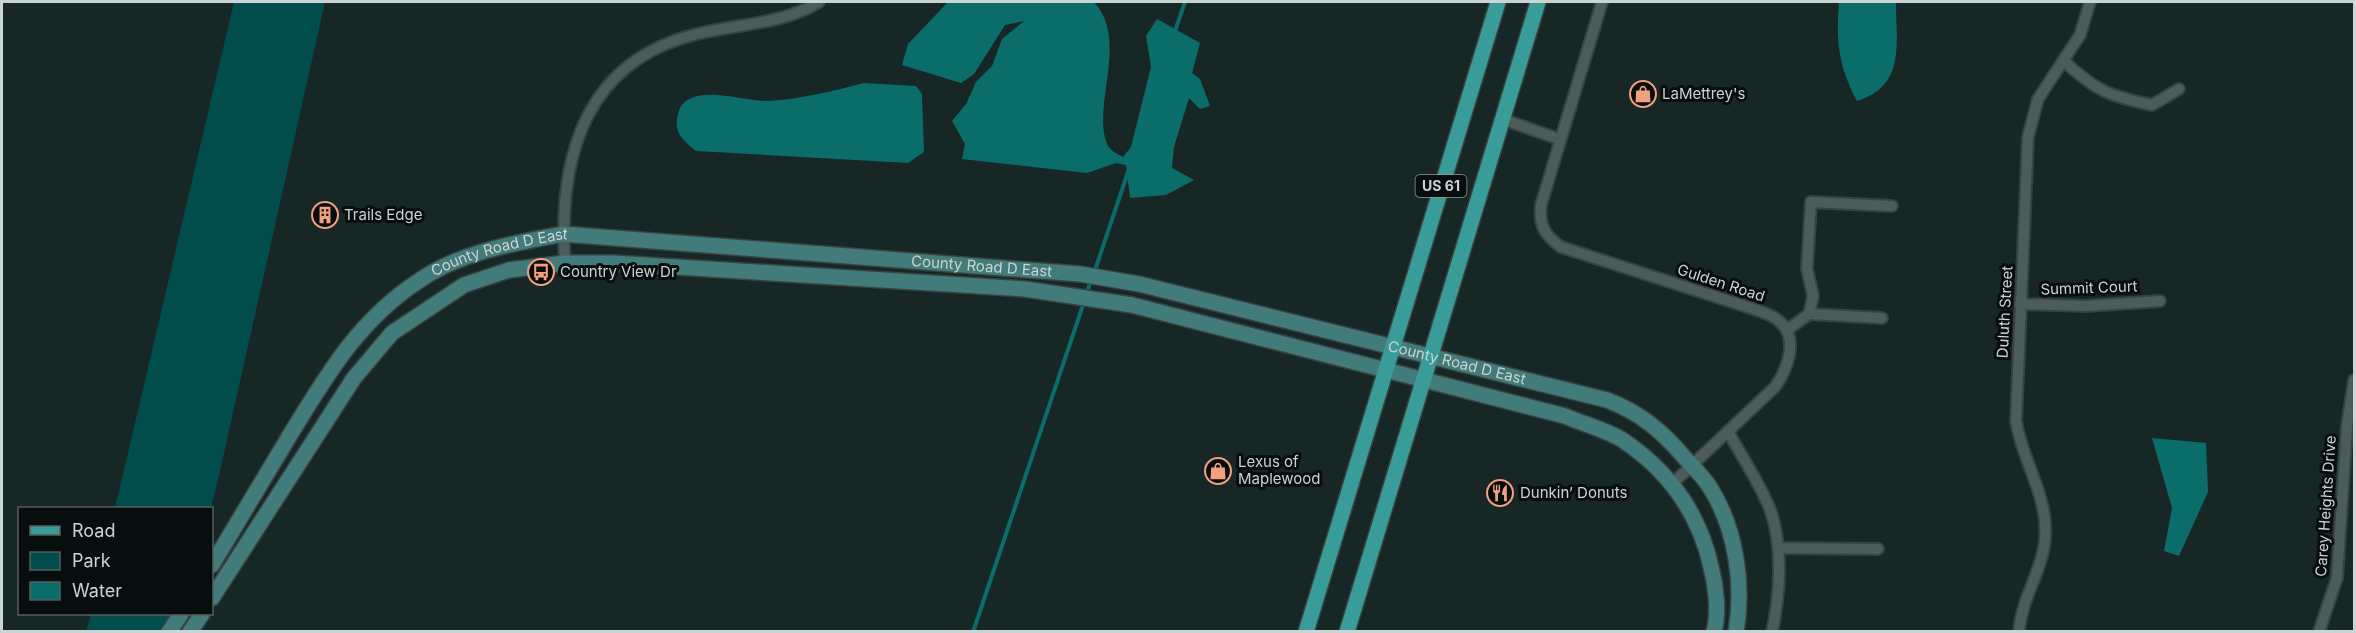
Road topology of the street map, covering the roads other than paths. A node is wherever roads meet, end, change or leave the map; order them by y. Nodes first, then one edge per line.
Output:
1 (819, 2) edge
2 (1498, 2) edge
3 (1538, 2) edge
4 (1602, 2) edge
5 (2090, 2) edge
6 (2064, 61) junction
7 (2179, 89) dead end
8 (1502, 119) junction
9 (1559, 139) junction
10 (1892, 206) dead end
11 (563, 234) junction
12 (565, 262) junction
13 (2160, 301) dead end
14 (2020, 304) junction
15 (1809, 314) junction
16 (1882, 318) dead end
17 (1787, 330) junction
18 (1392, 345) junction
19 (1431, 355) junction
20 (1385, 370) junction
21 (1423, 380) junction
22 (2355, 380) edge
23 (1728, 430) junction
24 (1691, 465) junction
25 (1672, 484) junction
26 (1778, 548) junction
27 (1878, 549) dead end
28 (213, 563) edge
29 (213, 596) edge
30 (180, 615) edge
31 (201, 615) edge
32 (169, 632) edge
33 (190, 632) edge
34 (1306, 632) edge
35 (1347, 632) edge
36 (1714, 632) edge
37 (1736, 632) edge
38 (1772, 632) edge
39 (2019, 632) edge
40 (2319, 632) edge

1 - 11 street
2 - 18 main road, US 61
3 - 8 main road, US 61
4 - 9 street, Gulden Road
5 - 6 street, Duluth Street
6 - 7 street
6 - 14 street, Duluth Street
8 - 9 street
8 - 19 main road, US 61
9 - 17 street, Gulden Road
10 - 15 street
11 - 12 street
11 - 18 street, County Road D East
11 - 28 street, County Road D East
12 - 20 street, County Road D East
12 - 29 street, County Road D East
13 - 14 street, Summit Court
14 - 39 street, Duluth Street
15 - 16 street
15 - 17 street
17 - 23 street
18 - 19 street, County Road D East
18 - 20 main road, US 61
19 - 21 main road, US 61
19 - 24 street, County Road D East
20 - 21 street, County Road D East
20 - 34 main road, US 61
21 - 25 street, County Road D East
21 - 35 main road, US 61
22 - 40 street, Carey Heights Drive
23 - 24 street
23 - 26 street
24 - 25 street
24 - 37 street, County Road D East
25 - 36 street, County Road D East
26 - 27 street
26 - 38 street
30 - 32 street
31 - 33 street

